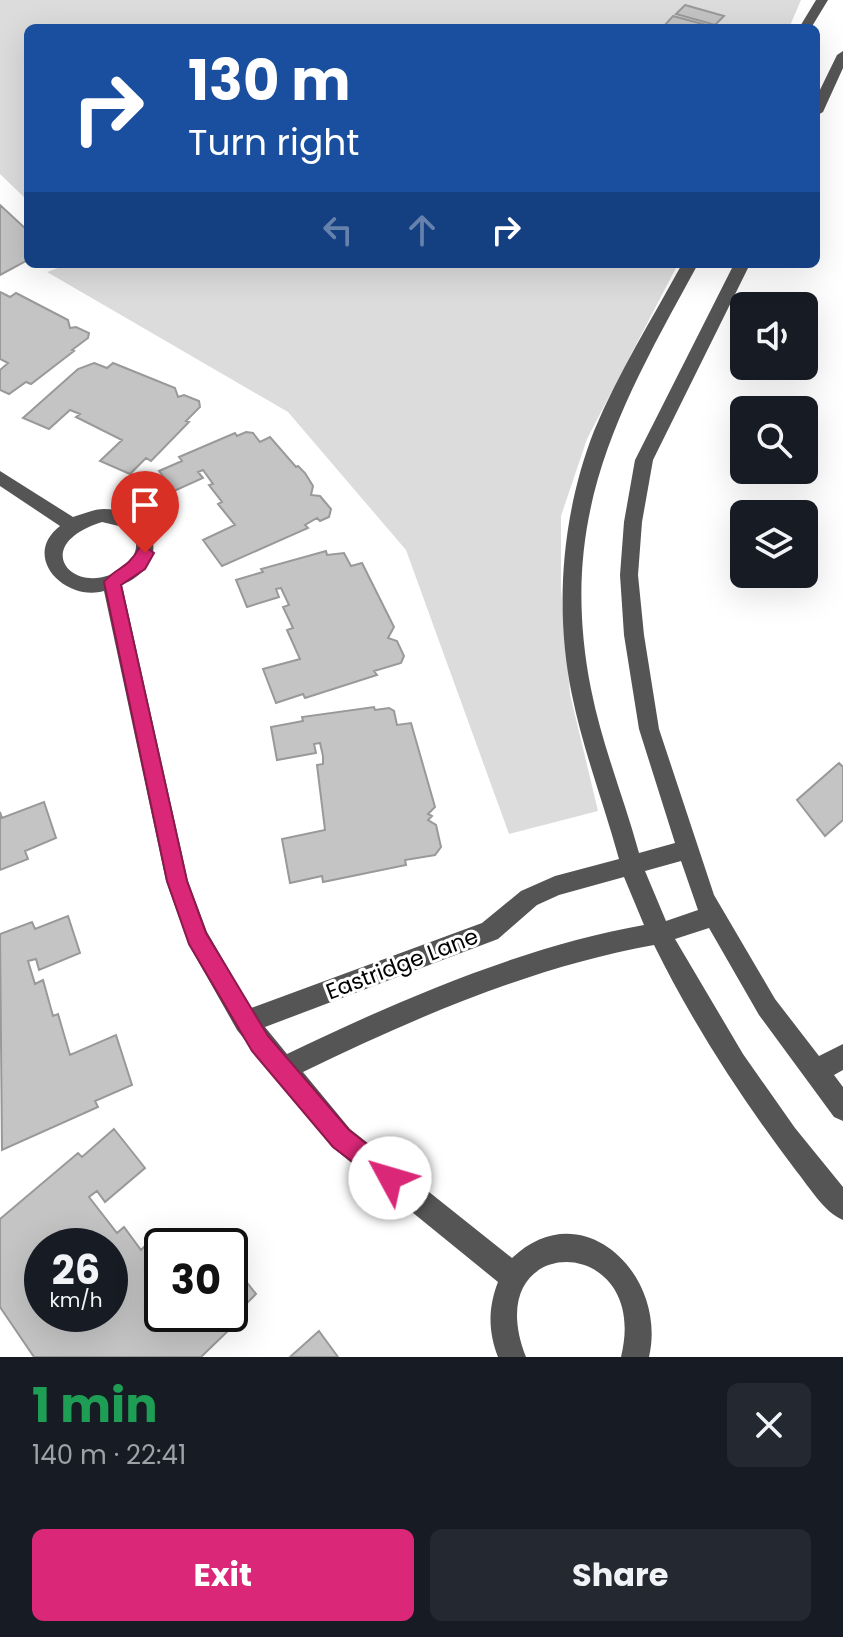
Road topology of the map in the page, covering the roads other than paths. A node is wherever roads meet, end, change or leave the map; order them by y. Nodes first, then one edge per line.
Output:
1 (822, 0) edge
2 (807, 24) edge
3 (843, 55) edge
4 (820, 104) edge
5 (688, 268) edge
6 (740, 268) edge
7 (0, 477) edge
8 (71, 525) junction
9 (112, 582) junction
10 (686, 850) junction
11 (633, 865) junction
12 (714, 916) junction
13 (662, 933) junction
14 (246, 1022) junction
15 (843, 1056) edge
16 (282, 1069) junction
17 (816, 1072) junction
18 (843, 1108) edge
19 (843, 1207) edge
20 (514, 1277) junction
21 (512, 1357) edge
22 (635, 1357) edge

1 - 2 street
3 - 4 street
5 - 11 street
6 - 10 street
7 - 8 street
8 - 9 street
8 - 9 street
9 - 14 street
10 - 11 street, Eastridge Lane
10 - 12 street
11 - 13 street
11 - 14 street, Eastridge Lane
12 - 13 street, Eastridge Lane
12 - 17 street
13 - 16 street, Eastridge Lane
13 - 19 street
14 - 16 street
15 - 17 street
16 - 20 street
17 - 18 street
20 - 21 street
20 - 22 street

